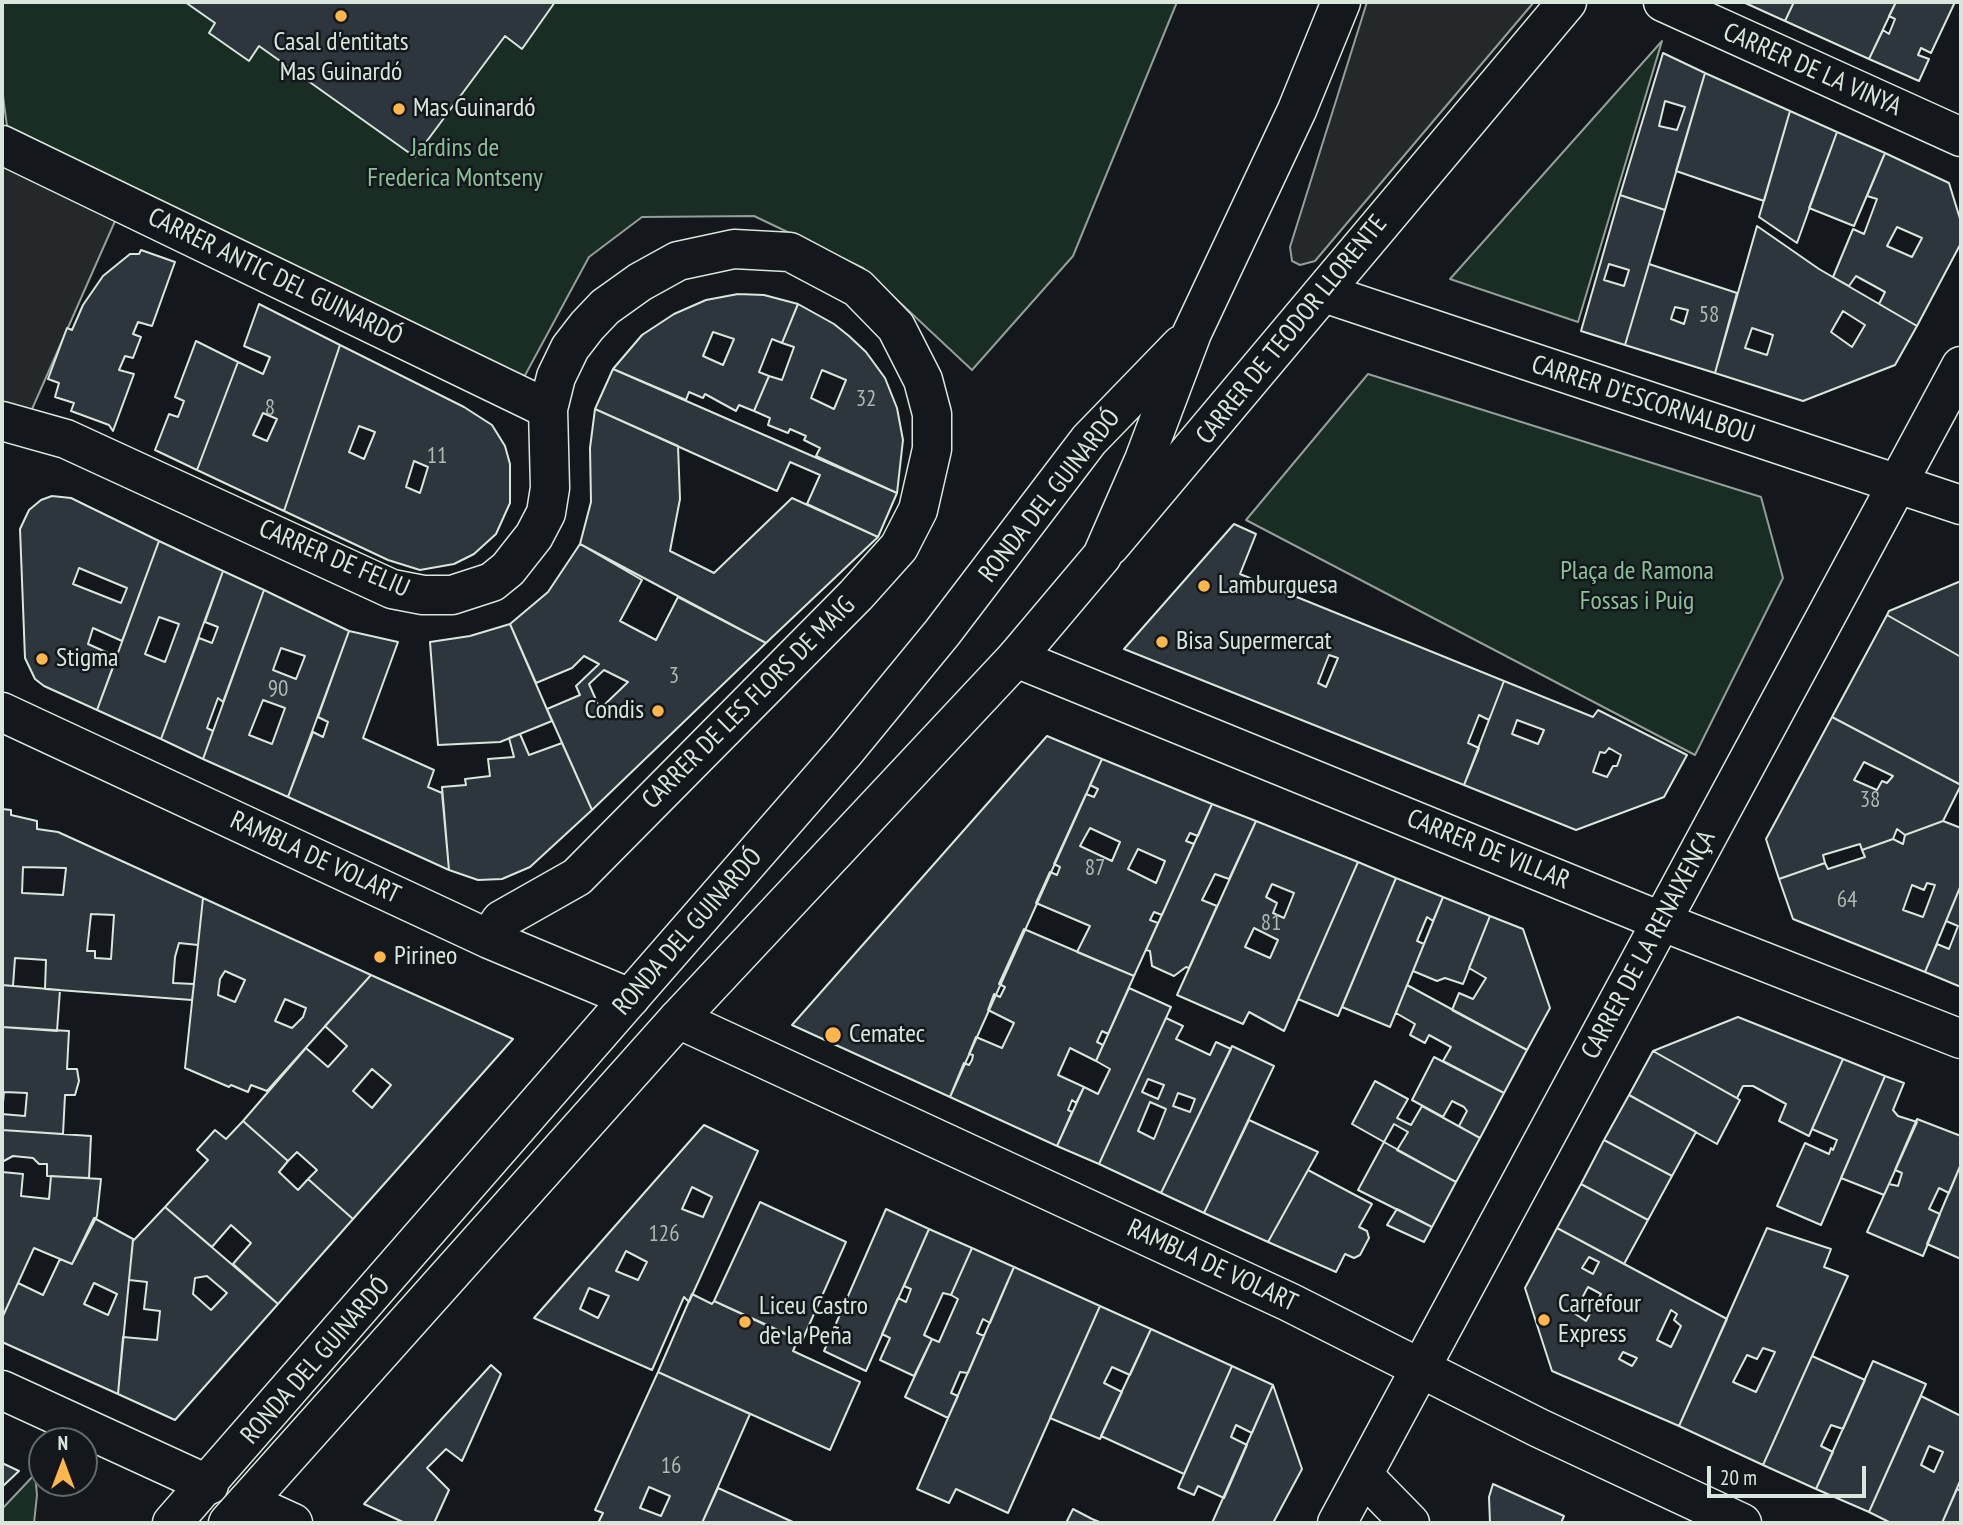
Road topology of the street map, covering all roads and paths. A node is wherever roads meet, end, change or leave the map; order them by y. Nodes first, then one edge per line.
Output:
1 (1341, 2) edge
2 (1567, 2) edge
3 (1664, 2) edge
4 (1961, 137) edge
5 (2, 145) edge
6 (1324, 293) junction
7 (1192, 333) junction
8 (1961, 366) edge
9 (548, 410) junction
10 (932, 414) joint
11 (2, 421) edge
12 (1897, 485) junction
13 (1961, 505) edge
14 (1102, 556) junction
15 (1016, 658) junction
16 (2, 712) edge
17 (1663, 922) junction
18 (489, 939) junction
19 (630, 998) junction
20 (678, 1019) junction
21 (1961, 1039) edge
22 (1421, 1371) junction
23 (2, 1390) edge
24 (1364, 1476) junction
25 (209, 1485) junction
26 (238, 1513) edge
27 (172, 1523) edge
28 (293, 1523) edge
29 (1337, 1523) edge
30 (1410, 1523) edge
31 (1742, 1523) edge

1 - 7 street, RONDA DEL GUINARDÓ
2 - 6 street, CARRER DE TEODOR LLORENTE
3 - 4 street, CARRER DE LA VINYA
5 - 9 street, CARRER ANTIC DEL GUINARDÓ
6 - 12 street, CARRER D'ESCORNALBOU
6 - 14 street, CARRER DE TEODOR LLORENTE
7 - 14 street, RONDA DEL GUINARDÓ
7 - 19 street, RONDA DEL GUINARDÓ
8 - 12 street, CARRER DE LA RENAIXENÇA
9 - 10 street, CARRER DE FELIU
9 - 11 street, CARRER DE FELIU
10 - 18 street, CARRER DE LES FLORS DE MAIG
12 - 13 street, CARRER D'ESCORNALBOU
12 - 17 street, CARRER DE LA RENAIXENÇA
14 - 15 street, CARRER DE TEODOR LLORENTE
15 - 17 street, CARRER DE VILLAR
15 - 20 street, RONDA DEL GUINARDÓ
16 - 18 street, RAMBLA DE VOLART
17 - 21 street, CARRER DE VILLAR
17 - 22 street, CARRER DE LA RENAIXENÇA
18 - 19 street, RAMBLA DE VOLART
19 - 20 street, RAMBLA DE VOLART
19 - 25 street, RONDA DEL GUINARDÓ
20 - 22 street, RAMBLA DE VOLART
20 - 26 street, RONDA DEL GUINARDÓ
22 - 24 street, CARRER DE LA RENAIXENÇA
22 - 31 street, RAMBLA DE VOLART
23 - 25 street
24 - 29 street, CARRER DE LA RENAIXENÇA
24 - 30 street
25 - 26 street
25 - 27 street, RONDA DEL GUINARDÓ
26 - 28 street

